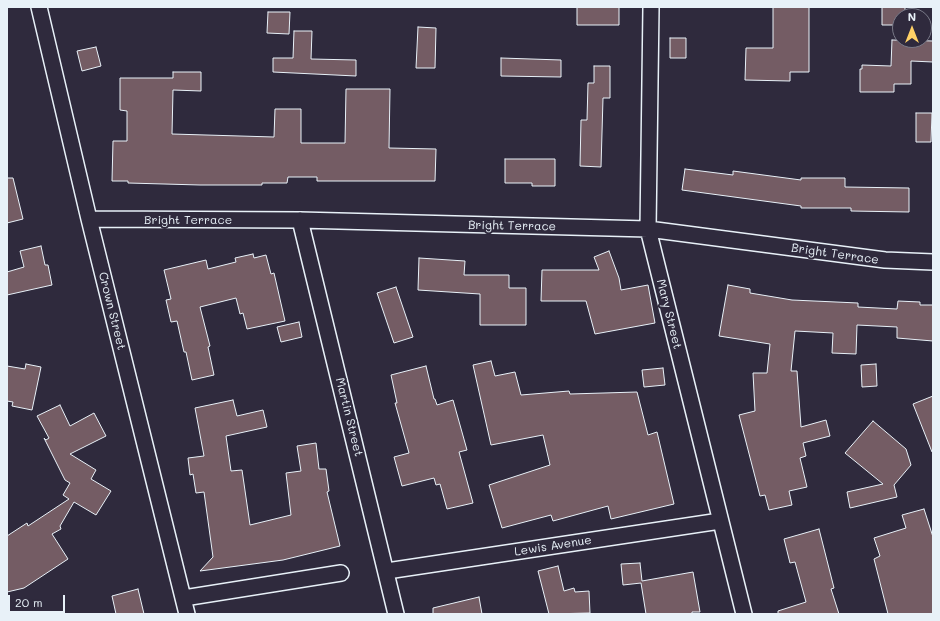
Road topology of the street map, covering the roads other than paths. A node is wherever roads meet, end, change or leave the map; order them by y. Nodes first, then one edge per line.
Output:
1 (39, 7) edge
2 (651, 7) edge
3 (89, 219) junction
4 (300, 220) junction
5 (648, 229) junction
6 (933, 262) edge
7 (720, 521) junction
8 (387, 571) junction
9 (342, 573) dead end
10 (184, 598) junction
11 (187, 614) edge
12 (396, 614) edge
13 (744, 614) edge

1 - 3 street, Crown Street
2 - 5 street, Mary Street
3 - 4 street, Bright Terrace
3 - 10 street, Crown Street
4 - 5 street, Bright Terrace
4 - 8 street, Martin Street
5 - 6 street, Bright Terrace
5 - 7 street, Mary Street
7 - 8 street, Lewis Avenue
7 - 13 street, Mary Street
8 - 12 street, Martin Street
9 - 10 street
10 - 11 street, Crown Street

